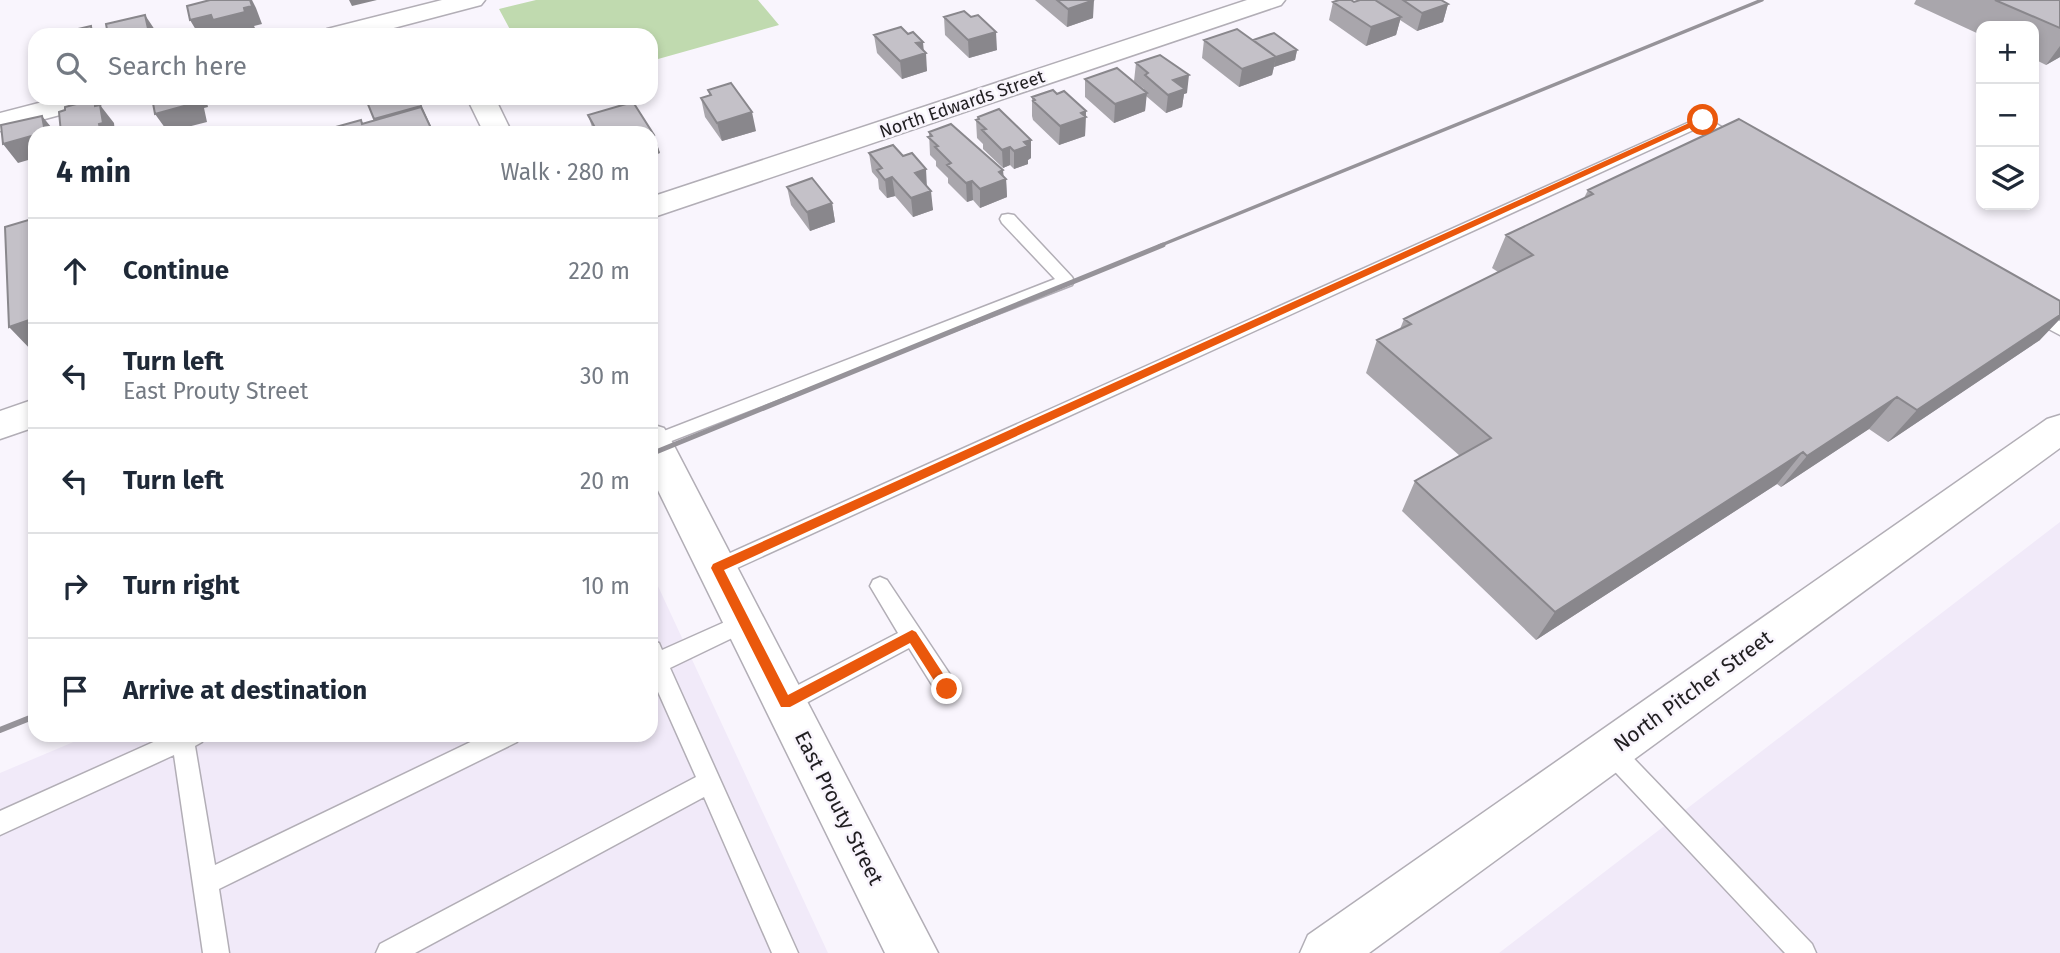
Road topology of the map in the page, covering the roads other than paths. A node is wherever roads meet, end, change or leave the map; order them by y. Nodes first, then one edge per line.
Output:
1 (472, 0) edge
2 (1272, 0) edge
3 (439, 12) edge
4 (367, 28) edge
5 (64, 105) edge
6 (484, 105) edge
7 (0, 122) edge
8 (495, 126) edge
9 (1750, 148) edge
10 (658, 206) edge
11 (1008, 219) dead end
12 (2012, 301) edge
13 (2060, 329) edge
14 (28, 415) edge
15 (0, 425) edge
16 (2060, 429) edge
17 (658, 438) edge
18 (658, 452) edge
19 (717, 568) junction
20 (880, 586) dead end
21 (745, 622) junction
22 (912, 636) junction
23 (658, 658) edge
24 (658, 671) edge
25 (947, 689) dead end
26 (785, 703) junction
27 (177, 742) edge
28 (189, 742) edge
29 (495, 742) edge
30 (1610, 750) junction
31 (710, 782) junction
32 (0, 822) edge
33 (204, 883) junction
34 (216, 953) edge
35 (389, 953) edge
36 (785, 953) edge
37 (912, 953) edge
38 (1326, 953) edge
39 (1803, 953) edge

1 - 3 street
2 - 10 street, North Edwards Street
3 - 4 street
5 - 7 street
6 - 8 street
9 - 19 lane
11 - 17 lane
12 - 13 lane
14 - 15 street
16 - 30 street, North Pitcher Street
18 - 19 street, East Prouty Street
19 - 21 street, East Prouty Street
20 - 22 lane
21 - 23 lane
21 - 26 street, East Prouty Street
22 - 25 lane
22 - 26 lane
24 - 31 lane
26 - 37 street, East Prouty Street
27 - 32 lane
28 - 33 lane
29 - 33 lane
30 - 38 street, North Pitcher Street
30 - 39 lane
31 - 35 lane
31 - 36 lane
33 - 34 lane

